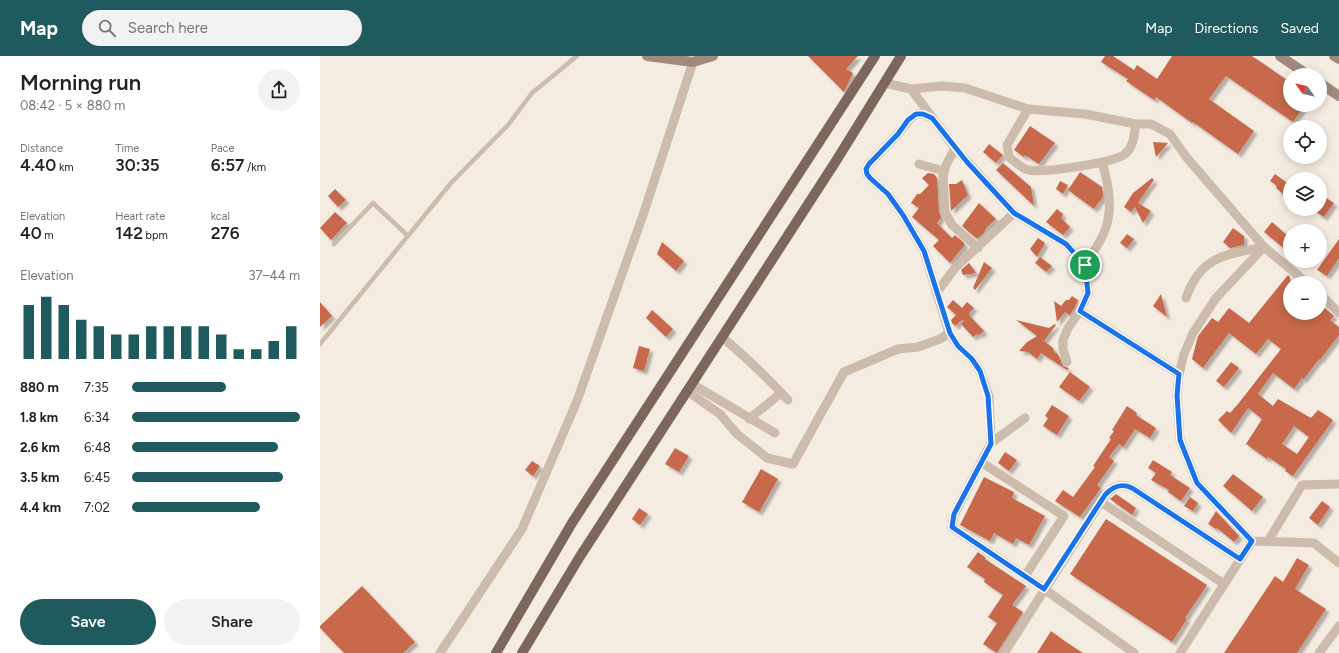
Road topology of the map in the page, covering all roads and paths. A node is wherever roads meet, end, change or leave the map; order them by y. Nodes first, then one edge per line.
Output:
1 (577, 56) edge
2 (647, 56) edge
3 (713, 56) edge
4 (875, 56) edge
5 (901, 56) edge
6 (1280, 56) edge
7 (1334, 56) edge
8 (1339, 60) edge
9 (693, 62) junction
10 (1298, 68) edge
11 (885, 83) junction
12 (1327, 88) edge
13 (911, 89) junction
14 (1339, 96) edge
15 (1028, 109) junction
16 (932, 118) junction
17 (1136, 124) junction
18 (955, 148) junction
19 (1102, 162) junction
20 (919, 164) dead end
21 (944, 171) junction
22 (1014, 213) junction
23 (408, 236) junction
24 (334, 244) dead end
25 (1264, 247) junction
26 (978, 248) junction
27 (1085, 265) junction
28 (1299, 276) edge
29 (937, 292) junction
30 (1186, 298) dead end
31 (1327, 301) edge
32 (1080, 311) junction
33 (1339, 313) edge
34 (950, 333) junction
35 (722, 337) junction
36 (320, 344) edge
37 (1067, 362) dead end
38 (1179, 374) junction
39 (690, 387) junction
40 (781, 393) junction
41 (788, 400) dead end
42 (1025, 418) dead end
43 (749, 419) junction
44 (775, 434) dead end
45 (991, 444) junction
46 (981, 462) junction
47 (1339, 484) edge
48 (1101, 502) junction
49 (1252, 541) junction
50 (1268, 541) junction
51 (1240, 559) junction
52 (1339, 564) edge
53 (1025, 576) junction
54 (1224, 584) junction
55 (1044, 589) junction
56 (1339, 626) edge
57 (1129, 652) edge
58 (440, 653) edge
59 (496, 653) edge
60 (522, 653) edge
61 (1004, 653) edge
62 (1180, 653) edge
63 (1320, 653) edge

1 - 23 lane
2 - 9 street
3 - 9 street
4 - 59 main road
5 - 11 main road
6 - 10 street
7 - 8 street
9 - 58 street
11 - 13 street
11 - 35 main road
12 - 14 street
13 - 15 street
13 - 16 street
15 - 17 street
15 - 19 street
16 - 18 street
16 - 29 street
17 - 19 street
17 - 25 street
18 - 21 street
18 - 22 street
19 - 27 street
20 - 21 street
21 - 26 street
22 - 26 street
22 - 27 street
23 - 24 lane
23 - 36 lane
25 - 28 street
25 - 30 street
25 - 38 street
26 - 29 street
27 - 32 street
29 - 34 street
31 - 33 street
32 - 37 street
32 - 38 street
34 - 39 street
34 - 45 street
35 - 39 main road
35 - 40 street
38 - 49 street
39 - 43 street
39 - 60 main road
40 - 41 street
40 - 43 street
42 - 45 street
43 - 44 street
45 - 46 street
46 - 53 street
46 - 53 street
47 - 50 street
48 - 51 street
48 - 54 street
48 - 55 street
49 - 50 street
49 - 51 street
50 - 52 street
51 - 54 street
53 - 55 street
54 - 62 street
55 - 57 street
55 - 61 street
56 - 63 street

